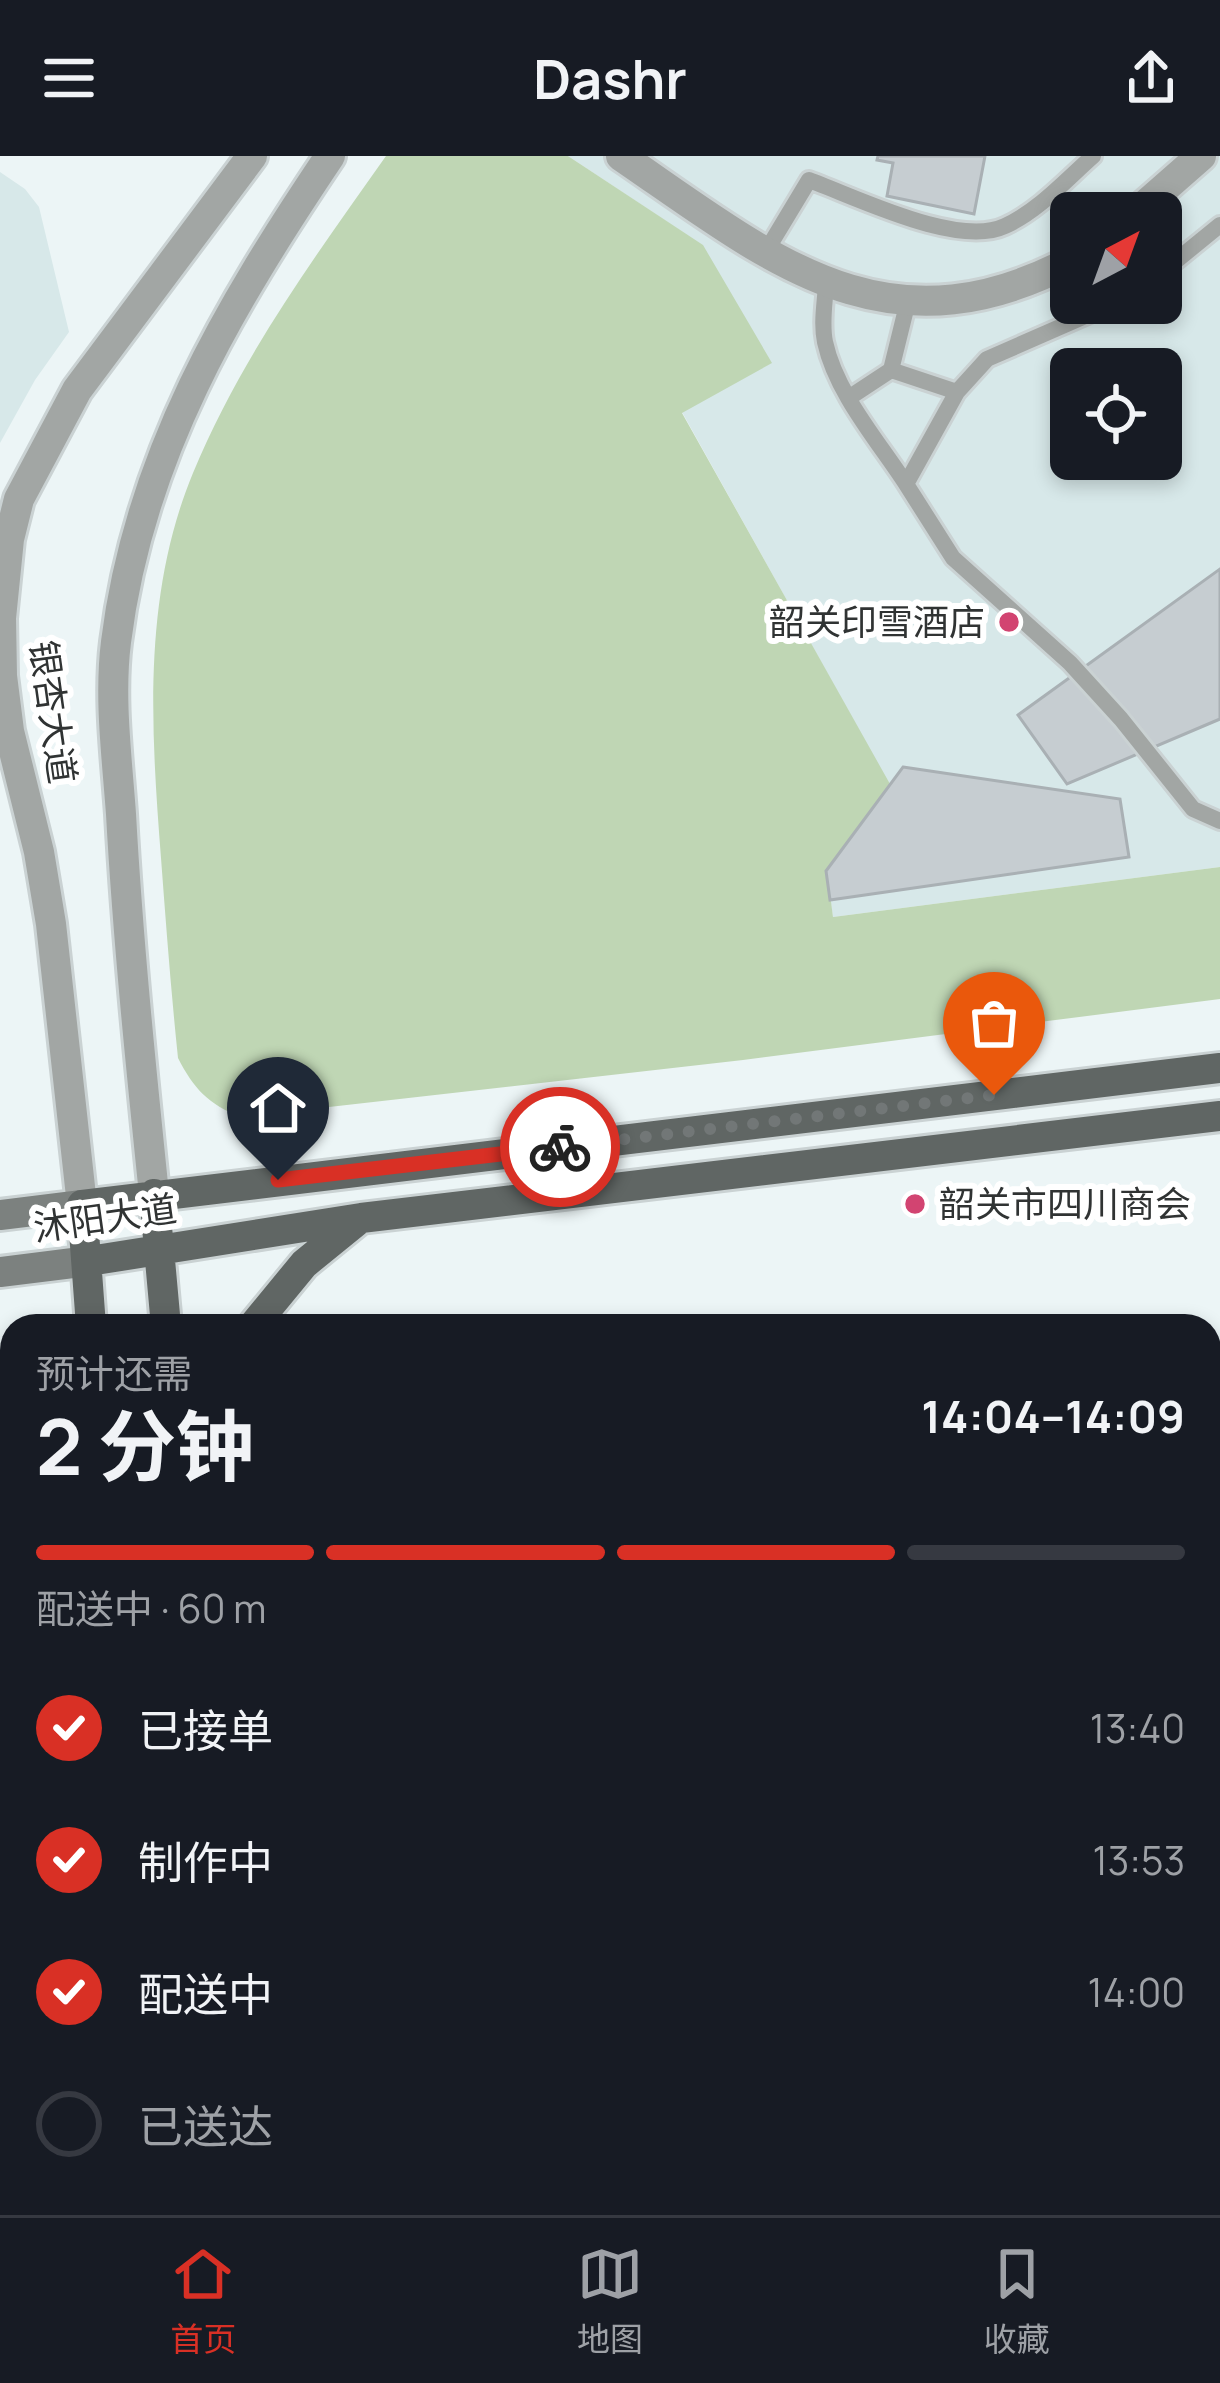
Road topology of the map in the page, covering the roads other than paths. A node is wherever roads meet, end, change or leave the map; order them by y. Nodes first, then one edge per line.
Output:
1 (252, 156) edge
2 (330, 156) edge
3 (621, 156) edge
4 (1093, 156) edge
5 (1202, 156) edge
6 (1160, 192) edge
7 (1220, 225) edge
8 (765, 253) junction
9 (1182, 256) edge
10 (1050, 271) edge
11 (826, 284) junction
12 (908, 301) junction
13 (1067, 324) edge
14 (891, 370) junction
15 (957, 392) junction
16 (850, 397) junction
17 (906, 484) junction
18 (4, 540) edge
19 (2, 585) edge
20 (1220, 821) edge
21 (1220, 1068) edge
22 (1220, 1116) edge
23 (154, 1194) junction
24 (82, 1205) junction
25 (0, 1215) edge
26 (361, 1218) junction
27 (160, 1250) junction
28 (88, 1261) junction
29 (0, 1271) edge
30 (90, 1314) edge
31 (165, 1314) edge
32 (263, 1314) edge

1 - 18 street, 银杏大道
2 - 23 street, 银杏大道
3 - 8 street
4 - 8 lane
5 - 6 street
7 - 9 lane
8 - 11 street
10 - 12 street
11 - 12 street
11 - 16 lane
12 - 14 lane
13 - 15 lane
14 - 15 lane
14 - 16 lane
15 - 17 lane
16 - 17 lane
17 - 20 lane
18 - 19 street, 银杏大道
19 - 24 street, 银杏大道
21 - 23 main road, 沐阳大道
22 - 26 main road, 沐阳大道
23 - 24 main road, 沐阳大道
23 - 27 main road
24 - 25 main road, 沐阳大道
24 - 28 main road
26 - 27 main road, 沐阳大道
26 - 32 main road
27 - 28 main road, 沐阳大道
27 - 31 main road
28 - 29 main road, 沐阳大道
28 - 30 main road

